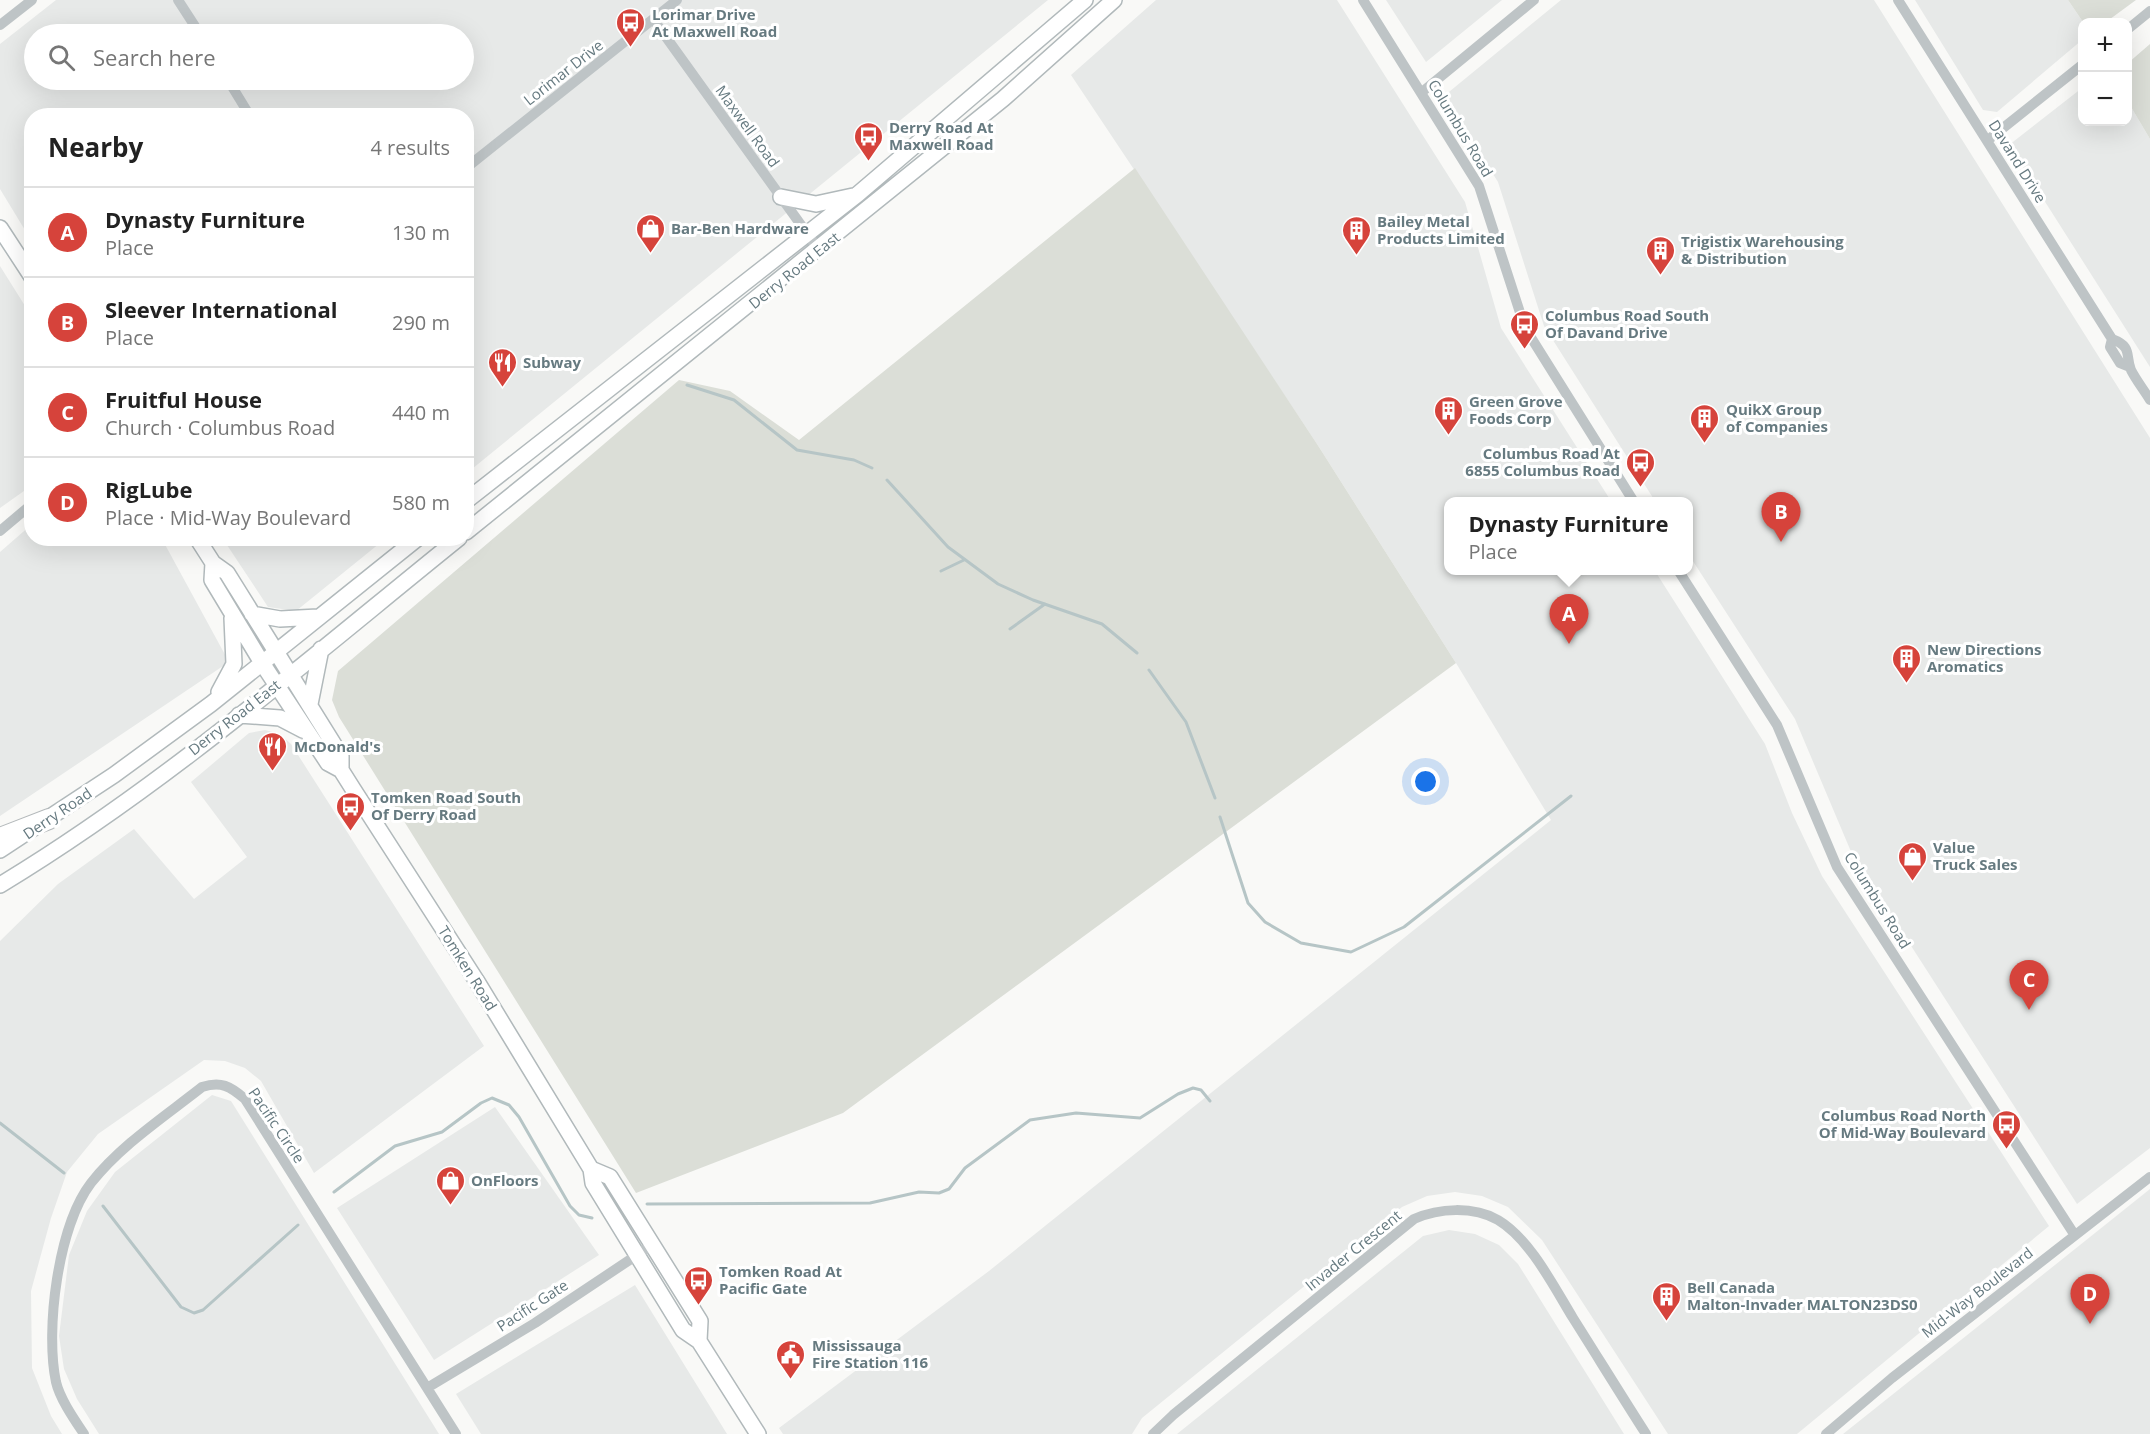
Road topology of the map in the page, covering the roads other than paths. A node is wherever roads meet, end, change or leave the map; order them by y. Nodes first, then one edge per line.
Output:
1 (32, 0) edge
2 (178, 0) edge
3 (678, 0) edge
4 (1085, 0) edge
5 (1114, 0) edge
6 (1363, 0) edge
7 (1534, 0) edge
8 (1898, 0) edge
9 (2150, 11) edge
10 (653, 20) junction
11 (194, 24) edge
12 (0, 25) edge
13 (2132, 25) edge
14 (2078, 68) edge
15 (234, 90) edge
16 (1422, 92) junction
17 (245, 108) edge
18 (1988, 140) junction
19 (474, 162) edge
20 (858, 194) junction
21 (781, 197) junction
22 (0, 228) edge
23 (807, 233) junction
24 (819, 250) junction
25 (24, 265) edge
26 (2150, 400) edge
27 (474, 495) edge
28 (1631, 497) edge
29 (24, 511) edge
30 (474, 526) edge
31 (0, 531) edge
32 (202, 546) edge
33 (408, 546) edge
34 (449, 546) edge
35 (213, 563) junction
36 (1681, 575) edge
37 (231, 613) junction
38 (252, 614) junction
39 (319, 616) junction
40 (321, 650) junction
41 (275, 653) junction
42 (262, 663) junction
43 (289, 674) junction
44 (276, 684) junction
45 (211, 704) junction
46 (310, 704) junction
47 (239, 715) junction
48 (306, 731) junction
49 (341, 770) junction
50 (114, 775) joint
51 (49, 819) junction
52 (0, 838) edge
53 (0, 850) edge
54 (0, 885) edge
55 (591, 1169) junction
56 (2150, 1177) edge
57 (2074, 1234) junction
58 (652, 1245) junction
59 (637, 1255) junction
60 (699, 1341) junction
61 (427, 1388) junction
62 (84, 1434) edge
63 (456, 1434) edge
64 (758, 1434) edge
65 (1153, 1434) edge
66 (1646, 1434) edge
67 (1826, 1434) edge

1 - 12 street
2 - 11 street
3 - 10 street, Lorimar Drive
4 - 20 main road, Derry Road East
5 - 24 main road, Derry Road East
6 - 16 street, Columbus Road
7 - 16 street
8 - 18 street, Davand Drive
9 - 13 street
10 - 19 street, Lorimar Drive
10 - 21 street, Maxwell Road
14 - 18 street
15 - 17 street
16 - 28 street, Columbus Road
18 - 26 street, Davand Drive
20 - 21 main road
20 - 23 main road, Derry Road East
21 - 23 street, Maxwell Road
22 - 25 main road
23 - 24 street, Maxwell Road
23 - 27 main road, Derry Road East
24 - 30 main road, Derry Road East
29 - 31 street
32 - 35 main road, Tomken Road
33 - 39 main road, Derry Road East
34 - 40 main road, Derry Road East
35 - 37 main road, Tomken Road
35 - 38 main road, Tomken Road
36 - 57 street, Columbus Road
37 - 42 main road, Tomken Road
37 - 45 main road
38 - 39 main road
38 - 41 main road, Tomken Road
39 - 41 main road, Derry Road East
40 - 43 main road, Derry Road East
40 - 46 main road
41 - 42 main road, Derry Road East
41 - 43 main road, Tomken Road
42 - 44 main road, Tomken Road
42 - 45 main road, Derry Road East
43 - 44 main road, Derry Road East
43 - 46 main road, Tomken Road
44 - 47 main road, Derry Road East
44 - 48 main road, Tomken Road
45 - 50 main road, Derry Road East
46 - 49 main road, Tomken Road
47 - 48 main road
47 - 54 main road, Derry Road East
48 - 49 main road, Tomken Road
49 - 55 main road, Tomken Road
50 - 51 main road, Derry Road
51 - 52 highway
51 - 53 main road, Derry Road
55 - 58 main road, Tomken Road
55 - 59 main road, Tomken Road
56 - 57 street, Mid-Way Boulevard
57 - 67 street, Mid-Way Boulevard
58 - 59 street, Pacific Gate
58 - 60 main road, Tomken Road
59 - 60 main road, Tomken Road
59 - 61 street, Pacific Gate
60 - 64 main road, Tomken Road
61 - 62 street, Pacific Circle
61 - 63 street, Pacific Circle
65 - 66 street, Invader Crescent

